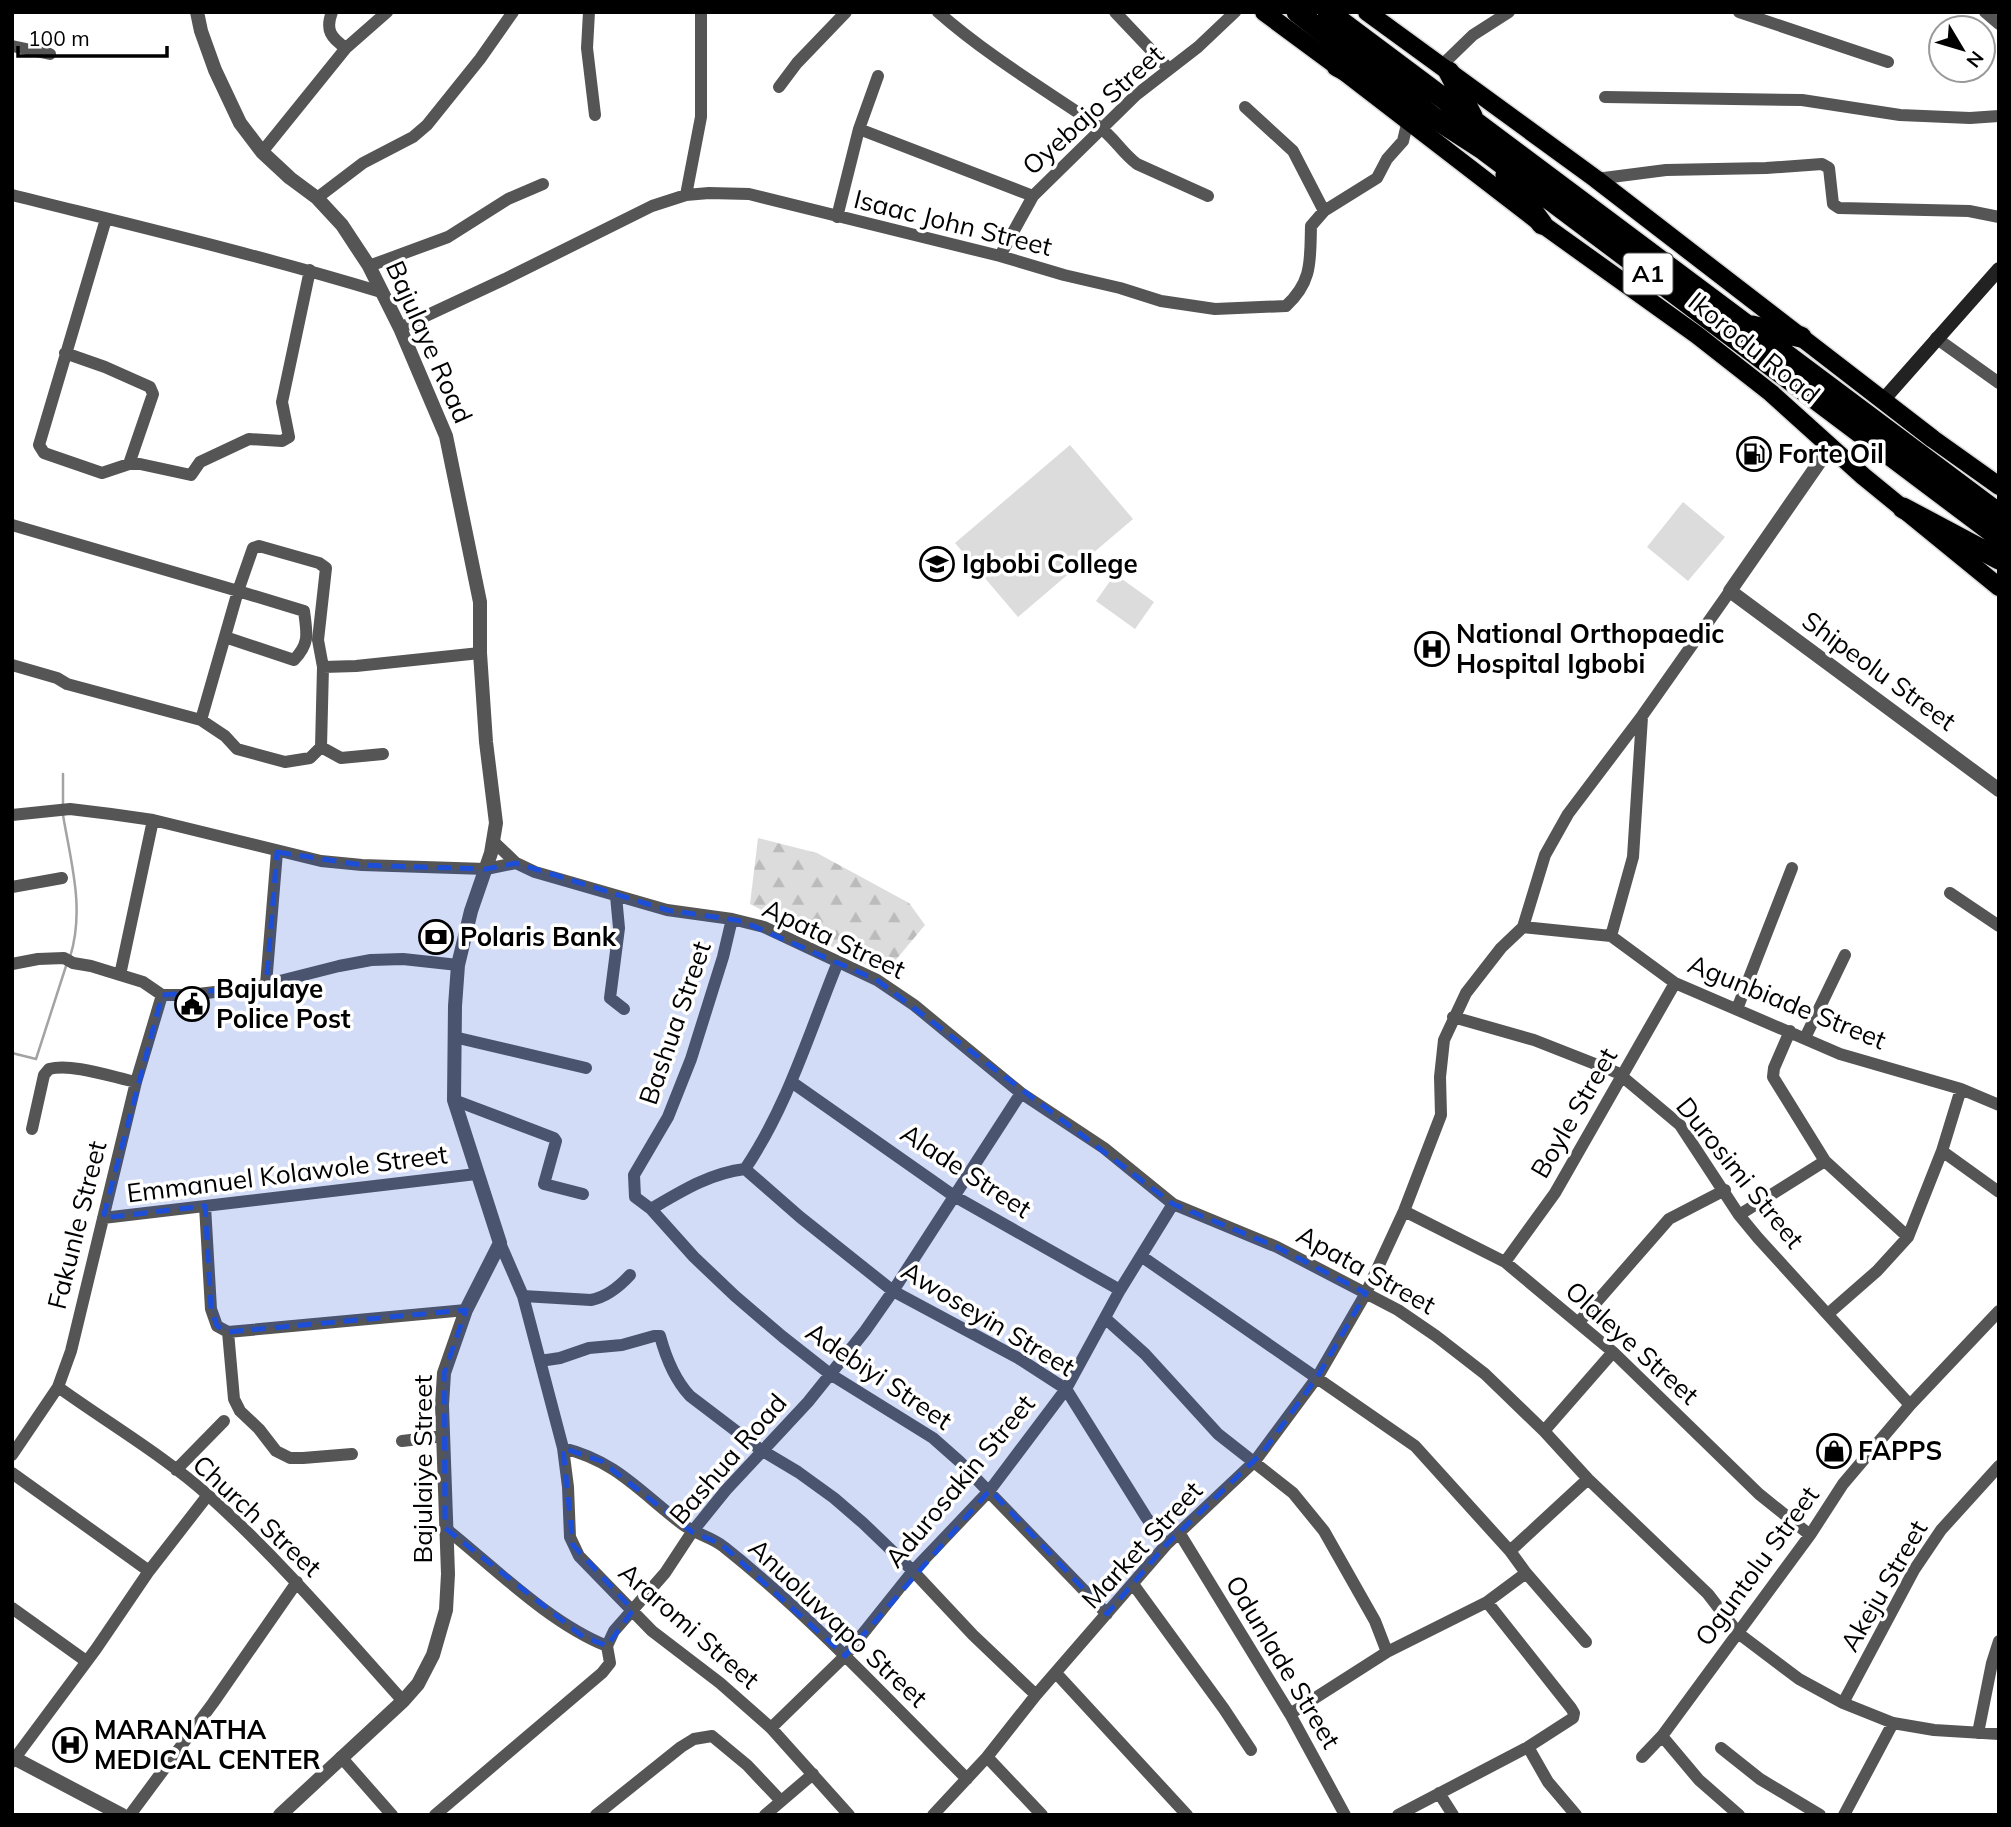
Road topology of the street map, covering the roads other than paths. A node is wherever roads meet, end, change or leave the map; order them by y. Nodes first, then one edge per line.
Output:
1 (197, 12) edge
2 (332, 12) edge
3 (387, 12) edge
4 (513, 12) edge
5 (589, 12) edge
6 (701, 12) edge
7 (846, 12) edge
8 (939, 12) edge
9 (1115, 12) edge
10 (1236, 12) edge
11 (1264, 12) edge
12 (1297, 12) edge
13 (1328, 12) edge
14 (1367, 12) edge
15 (1509, 12) edge
16 (1739, 12) edge
17 (1985, 12) edge
18 (1999, 24) edge
19 (12, 46) edge
20 (346, 48) junction
21 (50, 54) dead end
22 (1888, 62) dead end
23 (1337, 66) junction
24 (1170, 69) junction
25 (1445, 69) junction
26 (878, 76) dead end
27 (779, 87) dead end
28 (1605, 97) dead end
29 (1245, 107) dead end
30 (596, 115) dead end
31 (1999, 116) edge
32 (1433, 117) junction
33 (1408, 120) junction
34 (1475, 121) junction
35 (1101, 127) junction
36 (859, 129) junction
37 (1484, 150) junction
38 (262, 152) junction
39 (1596, 179) junction
40 (542, 184) dead end
41 (12, 195) edge
42 (686, 195) junction
43 (1033, 196) junction
44 (1208, 196) dead end
45 (317, 198) junction
46 (1324, 211) junction
47 (837, 217) junction
48 (1999, 217) edge
49 (106, 219) junction
50 (1542, 224) junction
51 (1000, 256) junction
52 (369, 266) junction
53 (1999, 269) edge
54 (310, 270) junction
55 (381, 292) junction
56 (1743, 323) junction
57 (400, 328) junction
58 (1801, 337) junction
59 (1936, 338) junction
60 (65, 353) junction
61 (1999, 383) edge
62 (1884, 399) junction
63 (1829, 447) junction
64 (129, 464) junction
65 (1999, 486) edge
66 (1903, 508) junction
67 (1999, 514) edge
68 (12, 526) edge
69 (1999, 537) edge
70 (1999, 559) edge
71 (1999, 587) edge
72 (238, 591) junction
73 (1730, 591) junction
74 (225, 637) junction
75 (480, 653) junction
76 (12, 665) edge
77 (323, 667) junction
78 (1642, 716) junction
79 (201, 720) junction
80 (321, 747) junction
81 (383, 754) dead end
82 (1999, 790) edge
83 (12, 815) edge
84 (153, 820) junction
85 (494, 842) junction
86 (277, 852) junction
87 (516, 863) junction
88 (1792, 868) dead end
89 (486, 869) junction
90 (62, 878) dead end
91 (12, 887) edge
92 (1950, 893) dead end
93 (616, 896) junction
94 (737, 920) junction
95 (1999, 926) edge
96 (1524, 927) junction
97 (1611, 936) junction
98 (1845, 955) dead end
99 (838, 962) junction
100 (12, 964) edge
101 (458, 965) junction
102 (120, 975) junction
103 (1675, 983) junction
104 (266, 984) junction
105 (162, 995) junction
106 (624, 1009) dead end
107 (1737, 1009) junction
108 (1453, 1017) junction
109 (1790, 1031) junction
110 (454, 1037) junction
111 (1805, 1038) junction
112 (586, 1068) dead end
113 (1622, 1077) junction
114 (136, 1082) junction
115 (793, 1083) junction
116 (1961, 1089) junction
117 (1021, 1093) junction
118 (454, 1100) junction
119 (1999, 1105) edge
120 (32, 1129) dead end
121 (1942, 1151) junction
122 (1825, 1161) junction
123 (745, 1169) junction
124 (476, 1174) junction
125 (634, 1175) joint
126 (1725, 1190) junction
127 (1999, 1192) edge
128 (583, 1194) dead end
129 (954, 1196) junction
130 (1173, 1204) junction
131 (205, 1206) junction
132 (651, 1209) junction
133 (1404, 1211) junction
134 (1739, 1215) junction
135 (103, 1218) junction
136 (1908, 1237) junction
137 (500, 1244) junction
138 (1141, 1256) junction
139 (1505, 1262) junction
140 (630, 1275) dead end
141 (1120, 1290) junction
142 (893, 1291) junction
143 (1366, 1293) junction
144 (523, 1296) junction
145 (466, 1310) junction
146 (1999, 1311) edge
147 (1829, 1313) junction
148 (1106, 1319) junction
149 (1578, 1322) junction
150 (228, 1332) junction
151 (1613, 1352) junction
152 (540, 1361) junction
153 (830, 1374) junction
154 (1318, 1376) junction
155 (58, 1387) junction
156 (1066, 1390) junction
157 (1910, 1405) junction
158 (224, 1421) dead end
159 (1544, 1431) junction
160 (444, 1436) junction
161 (402, 1441) dead end
162 (563, 1448) junction
163 (761, 1450) junction
164 (352, 1454) dead end
165 (12, 1455) edge
166 (1255, 1461) junction
167 (1999, 1466) edge
168 (176, 1471) junction
169 (12, 1474) edge
170 (1588, 1479) junction
171 (990, 1490) junction
172 (208, 1495) junction
173 (445, 1528) junction
174 (692, 1532) junction
175 (1180, 1534) junction
176 (1810, 1535) junction
177 (1166, 1545) junction
178 (1510, 1551) junction
179 (149, 1571) junction
180 (914, 1571) junction
181 (1526, 1573) junction
182 (297, 1582) junction
183 (1133, 1584) junction
184 (1487, 1602) junction
185 (12, 1608) edge
186 (633, 1610) junction
187 (1107, 1615) junction
188 (1738, 1633) junction
189 (1586, 1642) dead end
190 (1999, 1642) edge
191 (607, 1646) junction
192 (1387, 1653) junction
193 (845, 1656) junction
194 (86, 1661) junction
195 (1056, 1673) junction
196 (1036, 1695) junction
197 (403, 1701) junction
198 (1843, 1703) junction
199 (1290, 1714) junction
200 (1893, 1723) junction
201 (771, 1728) junction
202 (1978, 1733) junction
203 (1999, 1734) edge
204 (1662, 1736) junction
205 (1528, 1747) junction
206 (1721, 1748) dead end
207 (1251, 1750) dead end
208 (341, 1757) junction
209 (986, 1757) junction
210 (1642, 1757) dead end
211 (13, 1760) edge
212 (813, 1774) junction
213 (967, 1779) junction
214 (1439, 1793) junction
215 (782, 1801) junction
216 (389, 1813) edge
217 (1848, 1813) edge
218 (122, 1815) edge
219 (130, 1815) edge
220 (280, 1815) edge
221 (435, 1815) edge
222 (596, 1815) edge
223 (765, 1815) edge
224 (849, 1815) edge
225 (933, 1815) edge
226 (1042, 1815) edge
227 (1187, 1815) edge
228 (1345, 1815) edge
229 (1398, 1815) edge
230 (1453, 1815) edge
231 (1576, 1815) edge
232 (1739, 1815) edge
233 (1820, 1815) edge

1 - 38 street, Bajulaye Road
2 - 20 street
3 - 20 street
4 - 45 street
5 - 30 street
6 - 42 street
7 - 27 street
8 - 35 street
9 - 24 street
10 - 24 street, Oyebajo Street
11 - 23 main road, Ikorodu Road
12 - 32 highway, Ikorodu Road / A1
13 - 34 highway, Ikorodu Road / A1
14 - 25 main road, Ikorodu Road
15 - 25 street
16 - 22 street
17 - 18 street
19 - 21 street
20 - 38 street
23 - 32 highway
23 - 33 main road, Ikorodu Road
24 - 35 street, Oyebajo Street
25 - 34 highway
25 - 39 main road, Ikorodu Road
26 - 36 street
28 - 31 street
29 - 46 street
32 - 37 highway, Ikorodu Road / A1
33 - 46 street
33 - 50 main road, Ikorodu Road
34 - 56 highway, Ikorodu Road / A1
35 - 43 street, Oyebajo Street
35 - 44 street
36 - 43 street
36 - 47 street
37 - 50 highway
37 - 69 highway, Ikorodu Road / A1
38 - 45 street, Bajulaye Road
39 - 48 street
39 - 58 main road, Ikorodu Road
40 - 52 street
41 - 49 street
42 - 47 street, Isaac John Street
42 - 57 street, Isaac John Street
43 - 51 street, Oyebajo Street
45 - 52 street, Bajulaye Road
46 - 51 street, Isaac John Street
47 - 51 street, Isaac John Street
49 - 54 street
49 - 60 street
50 - 63 main road, Ikorodu Road
52 - 55 street, Bajulaye Road
53 - 59 main road
54 - 55 street
54 - 64 street
55 - 57 street, Bajulaye Road
56 - 58 highway
56 - 67 highway, Ikorodu Road / A1
57 - 75 street, Bajulaye Road
58 - 62 main road, Ikorodu Road
59 - 61 street
59 - 62 main road
60 - 64 street
60 - 64 street
62 - 65 main road, Ikorodu Road
63 - 66 main road, Ikorodu Road
63 - 73 street
66 - 70 highway
66 - 71 main road, Ikorodu Road
68 - 72 street
72 - 74 street
72 - 74 street
72 - 77 street
73 - 78 street
73 - 82 street, Shipeolu Street
74 - 79 street
75 - 77 street
75 - 85 street, Bajulaye Road
76 - 79 street
77 - 80 street
78 - 96 street
78 - 97 street
79 - 80 street
80 - 81 street
83 - 84 street
84 - 86 street
84 - 102 street
85 - 87 street
85 - 89 street, Bajulaye Road
86 - 89 street
86 - 104 street
87 - 89 street
87 - 93 street, Apata Street
88 - 107 street
89 - 101 street, Bajulaye Road
90 - 91 street
92 - 95 street
93 - 94 street, Apata Street
93 - 106 street
94 - 99 street, Apata Street
94 - 125 street, Bashua Street
96 - 97 street
96 - 108 street, Market Street
97 - 103 street, Agunbiade Street
98 - 111 street
99 - 115 street
99 - 117 street, Apata Street
100 - 102 street
101 - 104 street
101 - 110 street
102 - 105 street
103 - 107 street, Agunbiade Street
103 - 113 street, Boyle Street
104 - 105 street
105 - 114 street, Fakunle Street
107 - 109 street, Agunbiade Street
108 - 113 street, Durosimi Street
108 - 133 street, Market Street
109 - 111 street, Agunbiade Street
109 - 122 street
110 - 112 street
110 - 118 street
111 - 116 street, Agunbiade Street
113 - 126 street, Durosimi Street
113 - 139 street, Boyle Street
114 - 120 street
114 - 135 street, Fakunle Street
115 - 123 street
115 - 129 street, Alade Street
116 - 119 street, Agunbiade Street
116 - 121 street
117 - 129 street, Bashua Road
117 - 130 street, Apata Street
118 - 124 street
118 - 128 street
121 - 127 street
121 - 136 street
122 - 134 street
122 - 136 street
123 - 132 street
123 - 142 street, Awoseyin Street
124 - 131 street, Emmanuel Kolawole Street
124 - 137 street
125 - 132 street, Adebiyi Street
126 - 134 street, Durosimi Street
126 - 149 street
129 - 141 street, Alade Street
129 - 142 street, Bashua Road
130 - 138 street, Adurosakin Street
130 - 143 street, Apata Street
131 - 135 street, Emmanuel Kolawole Street
131 - 150 street
132 - 153 street, Adebiyi Street
133 - 139 street, Olaleye Street
133 - 143 street, Market Street
134 - 147 street, Durosimi Street
135 - 155 street, Fakunle Street
136 - 147 street
137 - 144 street, Araromi Street
137 - 145 street, Bajulaiye Street
138 - 141 street, Adurosakin Street
138 - 154 street
139 - 149 street, Olaleye Street
140 - 144 street
141 - 148 street, Adurosakin Street
142 - 153 street, Bashua Road
142 - 156 street, Awoseyin Street
143 - 154 street, Market Street
143 - 159 street, Apata Street
144 - 152 street, Araromi Street
145 - 150 street
145 - 160 street, Bajulaiye Street
146 - 157 street, Oguntolu Street
147 - 157 street, Durosimi Street
148 - 156 street, Adurosakin Street
148 - 166 street
149 - 151 street, Olaleye Street
150 - 164 street
151 - 159 street
151 - 176 street, Olaleye Street
152 - 162 street, Araromi Street
152 - 163 street
153 - 163 street, Bashua Road
153 - 171 street, Adebiyi Street
154 - 166 street, Market Street
154 - 178 street
155 - 165 street, Fakunle Street
155 - 168 street, Church Street
156 - 171 street, Adurosakin Street
156 - 177 street, Awoseyin Street
157 - 176 street, Oguntolu Street
158 - 168 street
159 - 170 street, Apata Street
160 - 161 street
160 - 173 street, Bajulaiye Street
162 - 174 street, Anuoluwapo Street
162 - 186 street, Araromi Street
163 - 174 street, Bashua Road
163 - 180 street
166 - 175 street, Market Street
166 - 192 street
167 - 198 street, Akeju Street
168 - 172 street, Church Street
169 - 179 street
170 - 178 street
170 - 188 street, Apata Street
171 - 180 street, Adurosakin Street
171 - 187 street, Adebiyi Street
172 - 179 street
172 - 182 street, Church Street
173 - 191 street
173 - 197 street, Bajulaiye Street
174 - 186 street, Bashua Road
174 - 193 street, Anuoluwapo Street
175 - 177 street, Market Street
175 - 199 street, Odunlade Street
176 - 188 street, Oguntolu Street
177 - 183 street, Market Street
178 - 181 street
179 - 194 street
180 - 193 street, Adurosakin Street
180 - 196 street
181 - 184 street
181 - 189 street
182 - 197 street, Church Street
182 - 219 street
183 - 187 street, Market Street
183 - 207 street
184 - 192 street
184 - 205 street
185 - 194 street
186 - 191 street, Bashua Road
186 - 201 street, Araromi Street
187 - 195 street, Market Street
188 - 198 street, Apata Street
188 - 204 street, Oguntolu Street
190 - 202 street
191 - 221 street, Bashua Road
192 - 199 street
193 - 201 street, Adurosakin Street
193 - 213 street, Anuoluwapo Street
194 - 211 street
195 - 196 street, Market Street
195 - 227 street
196 - 209 street, Market Street
197 - 208 street, Bajulaiye Street
198 - 200 street, Apata Street
199 - 228 street, Odunlade Street
200 - 202 street, Apata Street
200 - 217 street
201 - 212 street, Araromi Street
202 - 203 street, Apata Street
204 - 210 street, Oguntolu Street
204 - 232 street
205 - 214 street
205 - 231 street
206 - 233 street
208 - 216 street
208 - 220 street, Bajulaiye Street
209 - 213 street, Market Street
209 - 226 street
211 - 218 street
212 - 215 street
212 - 224 street, Araromi Street
213 - 225 street, Market Street
214 - 229 street
214 - 230 street
215 - 222 street
215 - 223 street

